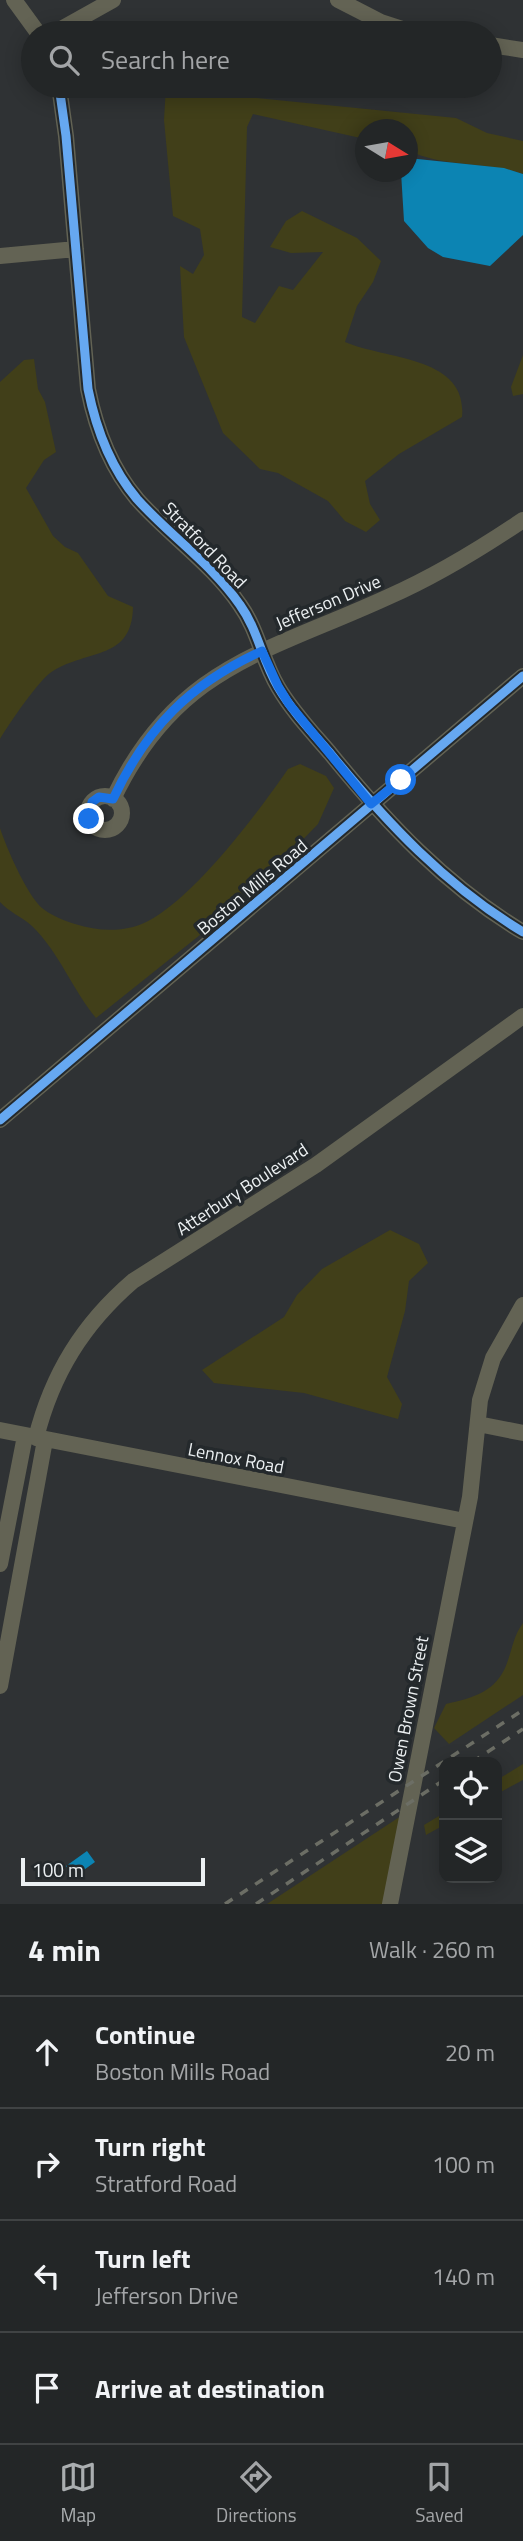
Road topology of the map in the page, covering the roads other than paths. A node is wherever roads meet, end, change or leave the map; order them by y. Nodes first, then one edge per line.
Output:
1 (14, 0) edge
2 (113, 0) edge
3 (338, 0) edge
4 (29, 21) edge
5 (75, 21) edge
6 (379, 21) edge
7 (502, 47) edge
8 (523, 50) edge
9 (60, 98) edge
10 (76, 249) junction
11 (0, 256) edge
12 (523, 520) edge
13 (262, 651) junction
14 (523, 676) edge
15 (113, 799) dead end
16 (371, 804) junction
17 (523, 932) edge
18 (523, 1016) edge
19 (0, 1120) edge
20 (523, 1305) edge
21 (478, 1424) junction
22 (0, 1430) edge
23 (523, 1433) edge
24 (35, 1438) junction
25 (465, 1521) junction
26 (0, 1564) edge
27 (0, 1686) edge
28 (390, 1904) edge

1 - 4 street
2 - 5 street
3 - 6 street
7 - 8 street
9 - 10 street, Stratford Road
10 - 11 street
10 - 13 street, Stratford Road
12 - 13 street, Jefferson Drive
13 - 15 street, Jefferson Drive
13 - 16 street, Stratford Road
14 - 16 street, Boston Mills Road
16 - 17 street, Stratford Road
16 - 19 street, Boston Mills Road
18 - 24 street, Atterbury Boulevard
20 - 21 street, Owen Brown Street
21 - 23 street
21 - 25 street, Owen Brown Street
22 - 24 street, Lennox Road
24 - 25 street, Lennox Road
24 - 26 street, Atterbury Boulevard
24 - 27 street, Atterbury Boulevard
25 - 28 street, Owen Brown Street

